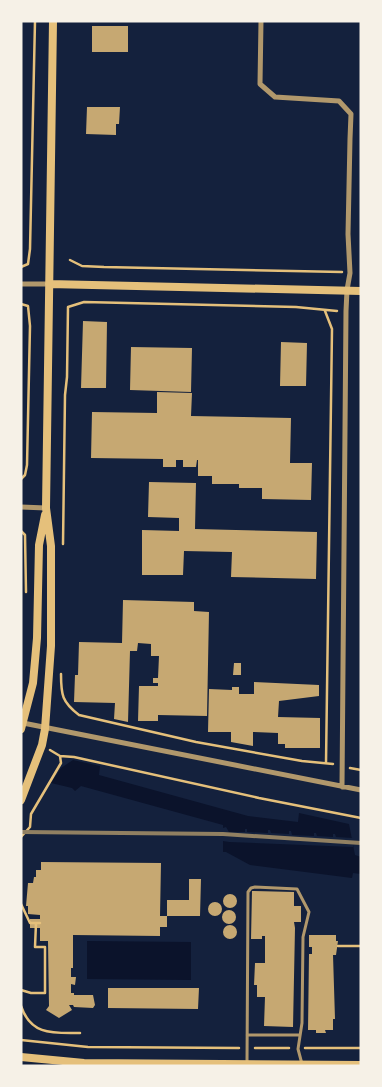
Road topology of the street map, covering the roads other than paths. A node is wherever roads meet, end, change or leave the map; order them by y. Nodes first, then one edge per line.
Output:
1 (53, 21) edge
2 (261, 21) edge
3 (21, 284) edge
4 (49, 284) junction
5 (347, 290) junction
6 (361, 290) edge
7 (21, 507) edge
8 (46, 508) junction
9 (22, 726) edge
10 (45, 729) junction
11 (342, 787) junction
12 (361, 790) edge
13 (21, 800) edge
14 (247, 1035) junction
15 (300, 1035) junction
16 (21, 1057) edge
17 (210, 1065) edge
18 (247, 1065) edge
19 (303, 1065) edge
20 (361, 1066) edge

1 - 4 main road
2 - 5 street
3 - 4 street
4 - 5 main road
4 - 8 main road
5 - 6 main road
5 - 11 street
7 - 8 street
8 - 9 main road
8 - 10 main road
9 - 10 street
10 - 11 street
10 - 13 main road
11 - 12 street
14 - 15 lane
14 - 15 lane
14 - 18 lane
15 - 19 lane
16 - 17 main road
17 - 18 main road
18 - 19 main road
19 - 20 main road

